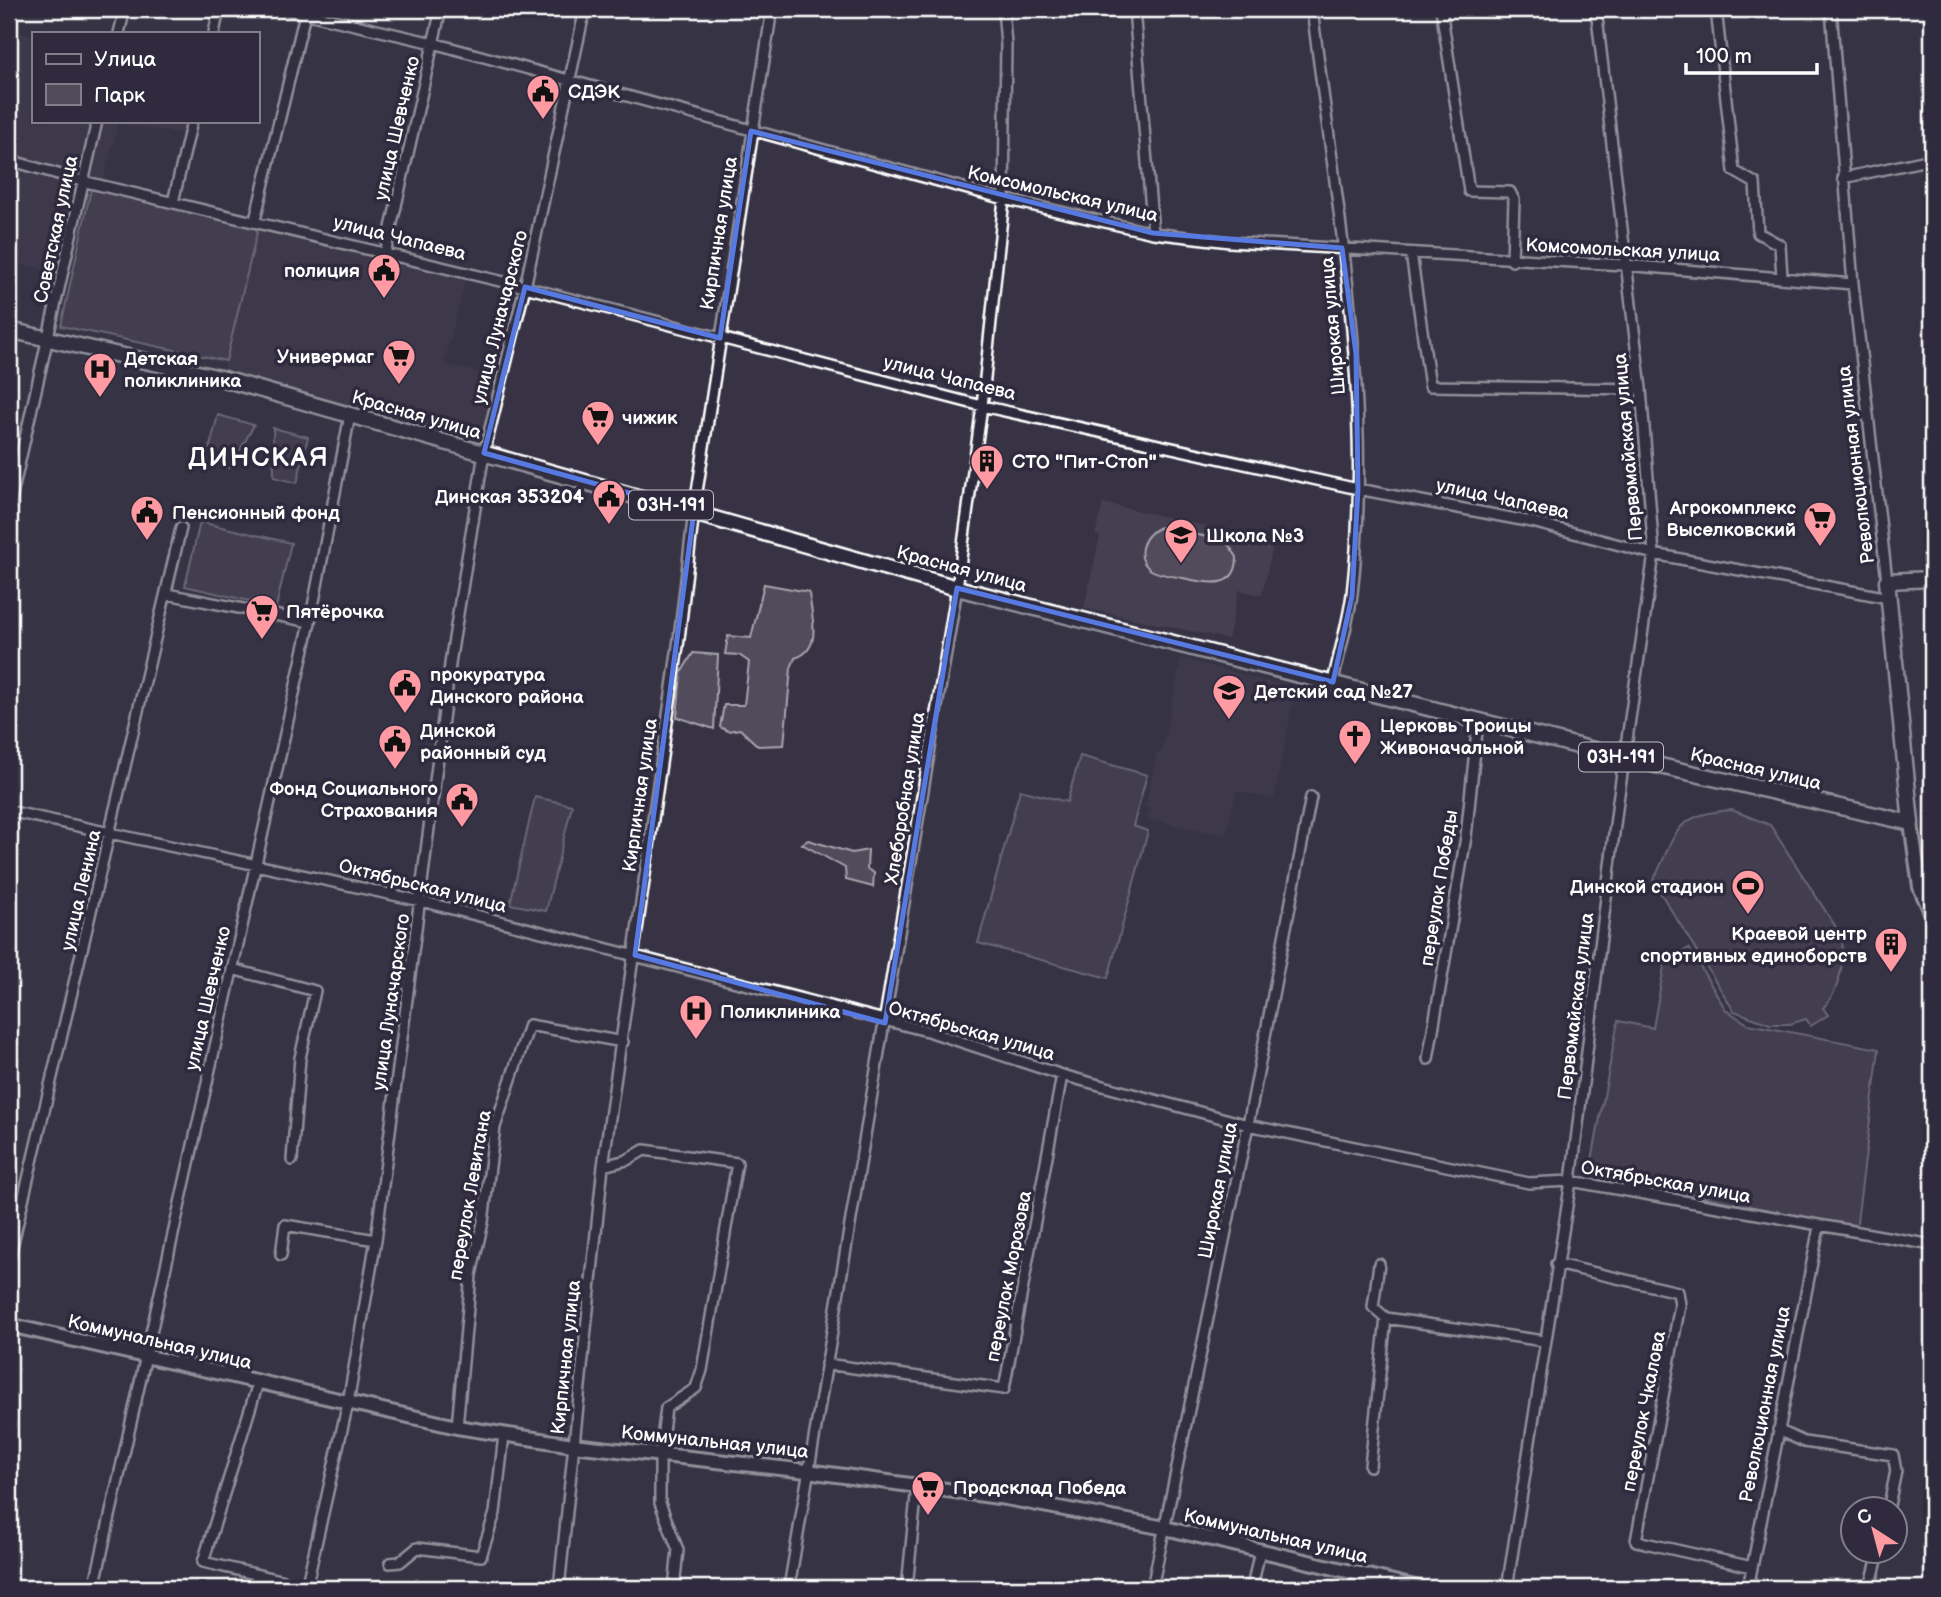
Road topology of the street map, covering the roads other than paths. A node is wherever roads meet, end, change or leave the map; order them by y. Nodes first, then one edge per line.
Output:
1 (125, 9) edge
2 (219, 9) edge
3 (286, 9) edge
4 (441, 9) edge
5 (585, 9) edge
6 (772, 9) edge
7 (1003, 9) edge
8 (1135, 9) edge
9 (1312, 9) edge
10 (1441, 9) edge
11 (1596, 9) edge
12 (1716, 9) edge
13 (1831, 9) edge
14 (305, 11) edge
15 (119, 32) edge
16 (214, 32) edge
17 (433, 43) junction
18 (570, 82) junction
19 (97, 122) edge
20 (192, 122) edge
21 (751, 131) junction
22 (1932, 159) edge
23 (9, 160) edge
24 (1843, 178) junction
25 (82, 181) junction
26 (1004, 199) junction
27 (173, 202) junction
28 (255, 220) junction
29 (1153, 233) junction
30 (1342, 248) junction
31 (1411, 253) junction
32 (385, 254) junction
33 (1512, 261) junction
34 (1624, 265) junction
35 (1782, 277) junction
36 (1853, 284) junction
37 (525, 287) junction
38 (9, 330) edge
39 (49, 338) junction
40 (720, 338) junction
41 (1641, 389) junction
42 (982, 406) junction
43 (350, 415) junction
44 (484, 453) junction
45 (1358, 489) junction
46 (9, 509) edge
47 (694, 511) junction
48 (181, 528) dead end
49 (1654, 554) junction
50 (1932, 579) edge
51 (1887, 581) junction
52 (957, 588) junction
53 (167, 594) junction
54 (1889, 598) junction
55 (310, 622) junction
56 (1333, 682) junction
57 (1478, 721) junction
58 (1625, 758) junction
59 (1311, 797) dead end
60 (9, 811) edge
61 (1911, 823) junction
62 (111, 834) junction
63 (256, 863) junction
64 (421, 901) junction
65 (1932, 914) edge
66 (635, 955) junction
67 (232, 969) junction
68 (885, 1023) junction
69 (623, 1042) junction
70 (1428, 1059) dead end
71 (1062, 1075) junction
72 (1248, 1125) junction
73 (292, 1160) dead end
74 (603, 1166) junction
75 (1571, 1181) junction
76 (1819, 1227) junction
77 (376, 1240) junction
78 (1932, 1245) edge
79 (281, 1255) dead end
80 (9, 1260) edge
81 (1379, 1264) dead end
82 (1556, 1264) junction
83 (1386, 1318) junction
84 (9, 1325) edge
85 (1544, 1341) junction
86 (143, 1357) junction
87 (826, 1364) junction
88 (258, 1383) junction
89 (348, 1403) junction
90 (457, 1427) junction
91 (1778, 1430) junction
92 (505, 1436) junction
93 (573, 1445) junction
94 (660, 1454) junction
95 (1370, 1466) dead end
96 (807, 1471) junction
97 (917, 1486) junction
98 (1891, 1496) edge
99 (1165, 1528) junction
100 (1260, 1550) junction
101 (390, 1563) dead end
102 (1876, 1566) edge
103 (1752, 1567) junction
104 (306, 1587) edge
105 (94, 1588) edge
106 (559, 1588) edge
107 (674, 1588) edge
108 (789, 1588) edge
109 (907, 1588) edge
110 (1152, 1588) edge
111 (1252, 1588) edge
112 (1414, 1588) edge
113 (1507, 1588) edge
114 (1748, 1588) edge
115 (1870, 1588) edge

1 - 15 street
2 - 16 street
3 - 14 street, Комсомольская улица
4 - 17 street, улица Шевченко
5 - 18 street, улица Луначарского
6 - 21 street, Кирпичная улица
7 - 26 street, Хлеборобная улица
8 - 29 street
9 - 30 street, Широкая улица
10 - 33 street
11 - 34 street, Первомайская улица
12 - 35 street
13 - 24 street, Революционная улица
14 - 17 street, Комсомольская улица
14 - 28 street
17 - 18 street, Комсомольская улица
17 - 32 street, улица Шевченко
18 - 21 street, Комсомольская улица
18 - 37 street, улица Луначарского
19 - 25 street, Советская улица
20 - 27 street
21 - 26 street, Комсомольская улица
21 - 40 street, Кирпичная улица
22 - 24 street
23 - 25 street, улица Чапаева
24 - 36 street, Революционная улица
25 - 27 street, улица Чапаева
25 - 39 street, Советская улица
26 - 29 street, Комсомольская улица
26 - 42 street, Хлеборобная улица
27 - 28 street, улица Чапаева
28 - 32 street, улица Чапаева
29 - 30 street, Комсомольская улица
30 - 31 street, Комсомольская улица
30 - 45 street, Широкая улица
31 - 33 street, Комсомольская улица
31 - 41 street
32 - 37 street, улица Чапаева
33 - 34 street, Комсомольская улица
34 - 35 street, Комсомольская улица
34 - 41 street, Первомайская улица
35 - 36 street, Комсомольская улица
36 - 51 street, Революционная улица
37 - 40 street, улица Чапаева
37 - 44 street, улица Луначарского
38 - 39 main road, Красная улица / 03Н-191
39 - 43 main road, Красная улица / 03Н-191
39 - 46 street, Советская улица
40 - 42 street, улица Чапаева
40 - 47 street, Кирпичная улица
41 - 49 street, Первомайская улица
42 - 45 street, улица Чапаева
42 - 52 street, Хлеборобная улица
43 - 44 main road, Красная улица / 03Н-191
43 - 55 street, улица Шевченко
44 - 47 main road, Красная улица / 03Н-191
44 - 64 street, улица Луначарского
45 - 49 street, улица Чапаева
45 - 56 street, Широкая улица
47 - 52 main road, Красная улица / 03Н-191
47 - 66 street, Кирпичная улица
48 - 53 street, улица Ленина
49 - 54 street, улица Чапаева
49 - 58 street, Первомайская улица
50 - 51 main road
51 - 54 main road, Революционная улица
52 - 56 main road, Красная улица / 03Н-191
52 - 68 street, Хлеборобная улица
53 - 55 street
53 - 62 street, улица Ленина
54 - 61 main road, Революционная улица
55 - 63 street, улица Шевченко
56 - 57 main road, Красная улица / 03Н-191
57 - 58 main road, Красная улица / 03Н-191
57 - 70 street, переулок Победы
58 - 61 main road, Красная улица / 03Н-191
58 - 75 street, Первомайская улица
59 - 72 street, Широкая улица
60 - 62 street, Октябрьская улица
61 - 65 street, Революционная улица
62 - 63 street, Октябрьская улица
62 - 80 street, улица Ленина
63 - 64 street, Октябрьская улица
63 - 67 street, улица Шевченко
64 - 66 street, Октябрьская улица
64 - 77 street, улица Луначарского
66 - 68 street, Октябрьская улица
66 - 69 street, Кирпичная улица
67 - 73 street
67 - 86 street, улица Шевченко
68 - 71 street, Октябрьская улица
68 - 87 street, Хлеборобная улица
69 - 74 street, Кирпичная улица
69 - 90 street, переулок Левитана
71 - 72 street, Октябрьская улица
71 - 87 street, переулок Морозова
72 - 75 street, Октябрьская улица
72 - 99 street, Широкая улица
74 - 93 street, Кирпичная улица
74 - 94 street
75 - 76 street, Октябрьская улица
75 - 82 street, Первомайская улица
76 - 78 street, Октябрьская улица
76 - 91 street, Революционная улица
77 - 79 street
77 - 89 street, улица Луначарского
81 - 83 street
82 - 85 street, Первомайская улица
82 - 103 street, переулок Чкалова
83 - 85 street
83 - 95 street
84 - 86 street, Коммунальная улица
85 - 113 street, Первомайская улица
86 - 88 street, Коммунальная улица
86 - 105 street, улица Шевченко
87 - 96 street, Хлеборобная улица
88 - 89 street, Коммунальная улица
88 - 104 street
89 - 90 street, Коммунальная улица
89 - 104 street, улица Луначарского
90 - 92 street, Коммунальная улица
91 - 98 street
91 - 103 street, Революционная улица
92 - 93 street, Коммунальная улица
92 - 101 street
93 - 94 street, Коммунальная улица
93 - 106 street, Кирпичная улица
94 - 96 street, Коммунальная улица
94 - 107 street
96 - 97 street, Коммунальная улица
96 - 108 street, Хлеборобная улица
97 - 99 street, Коммунальная улица
97 - 109 street
99 - 100 street, Коммунальная улица
99 - 110 street, Широкая улица
100 - 111 street
100 - 112 street, Коммунальная улица
102 - 115 street
103 - 114 street, Революционная улица

